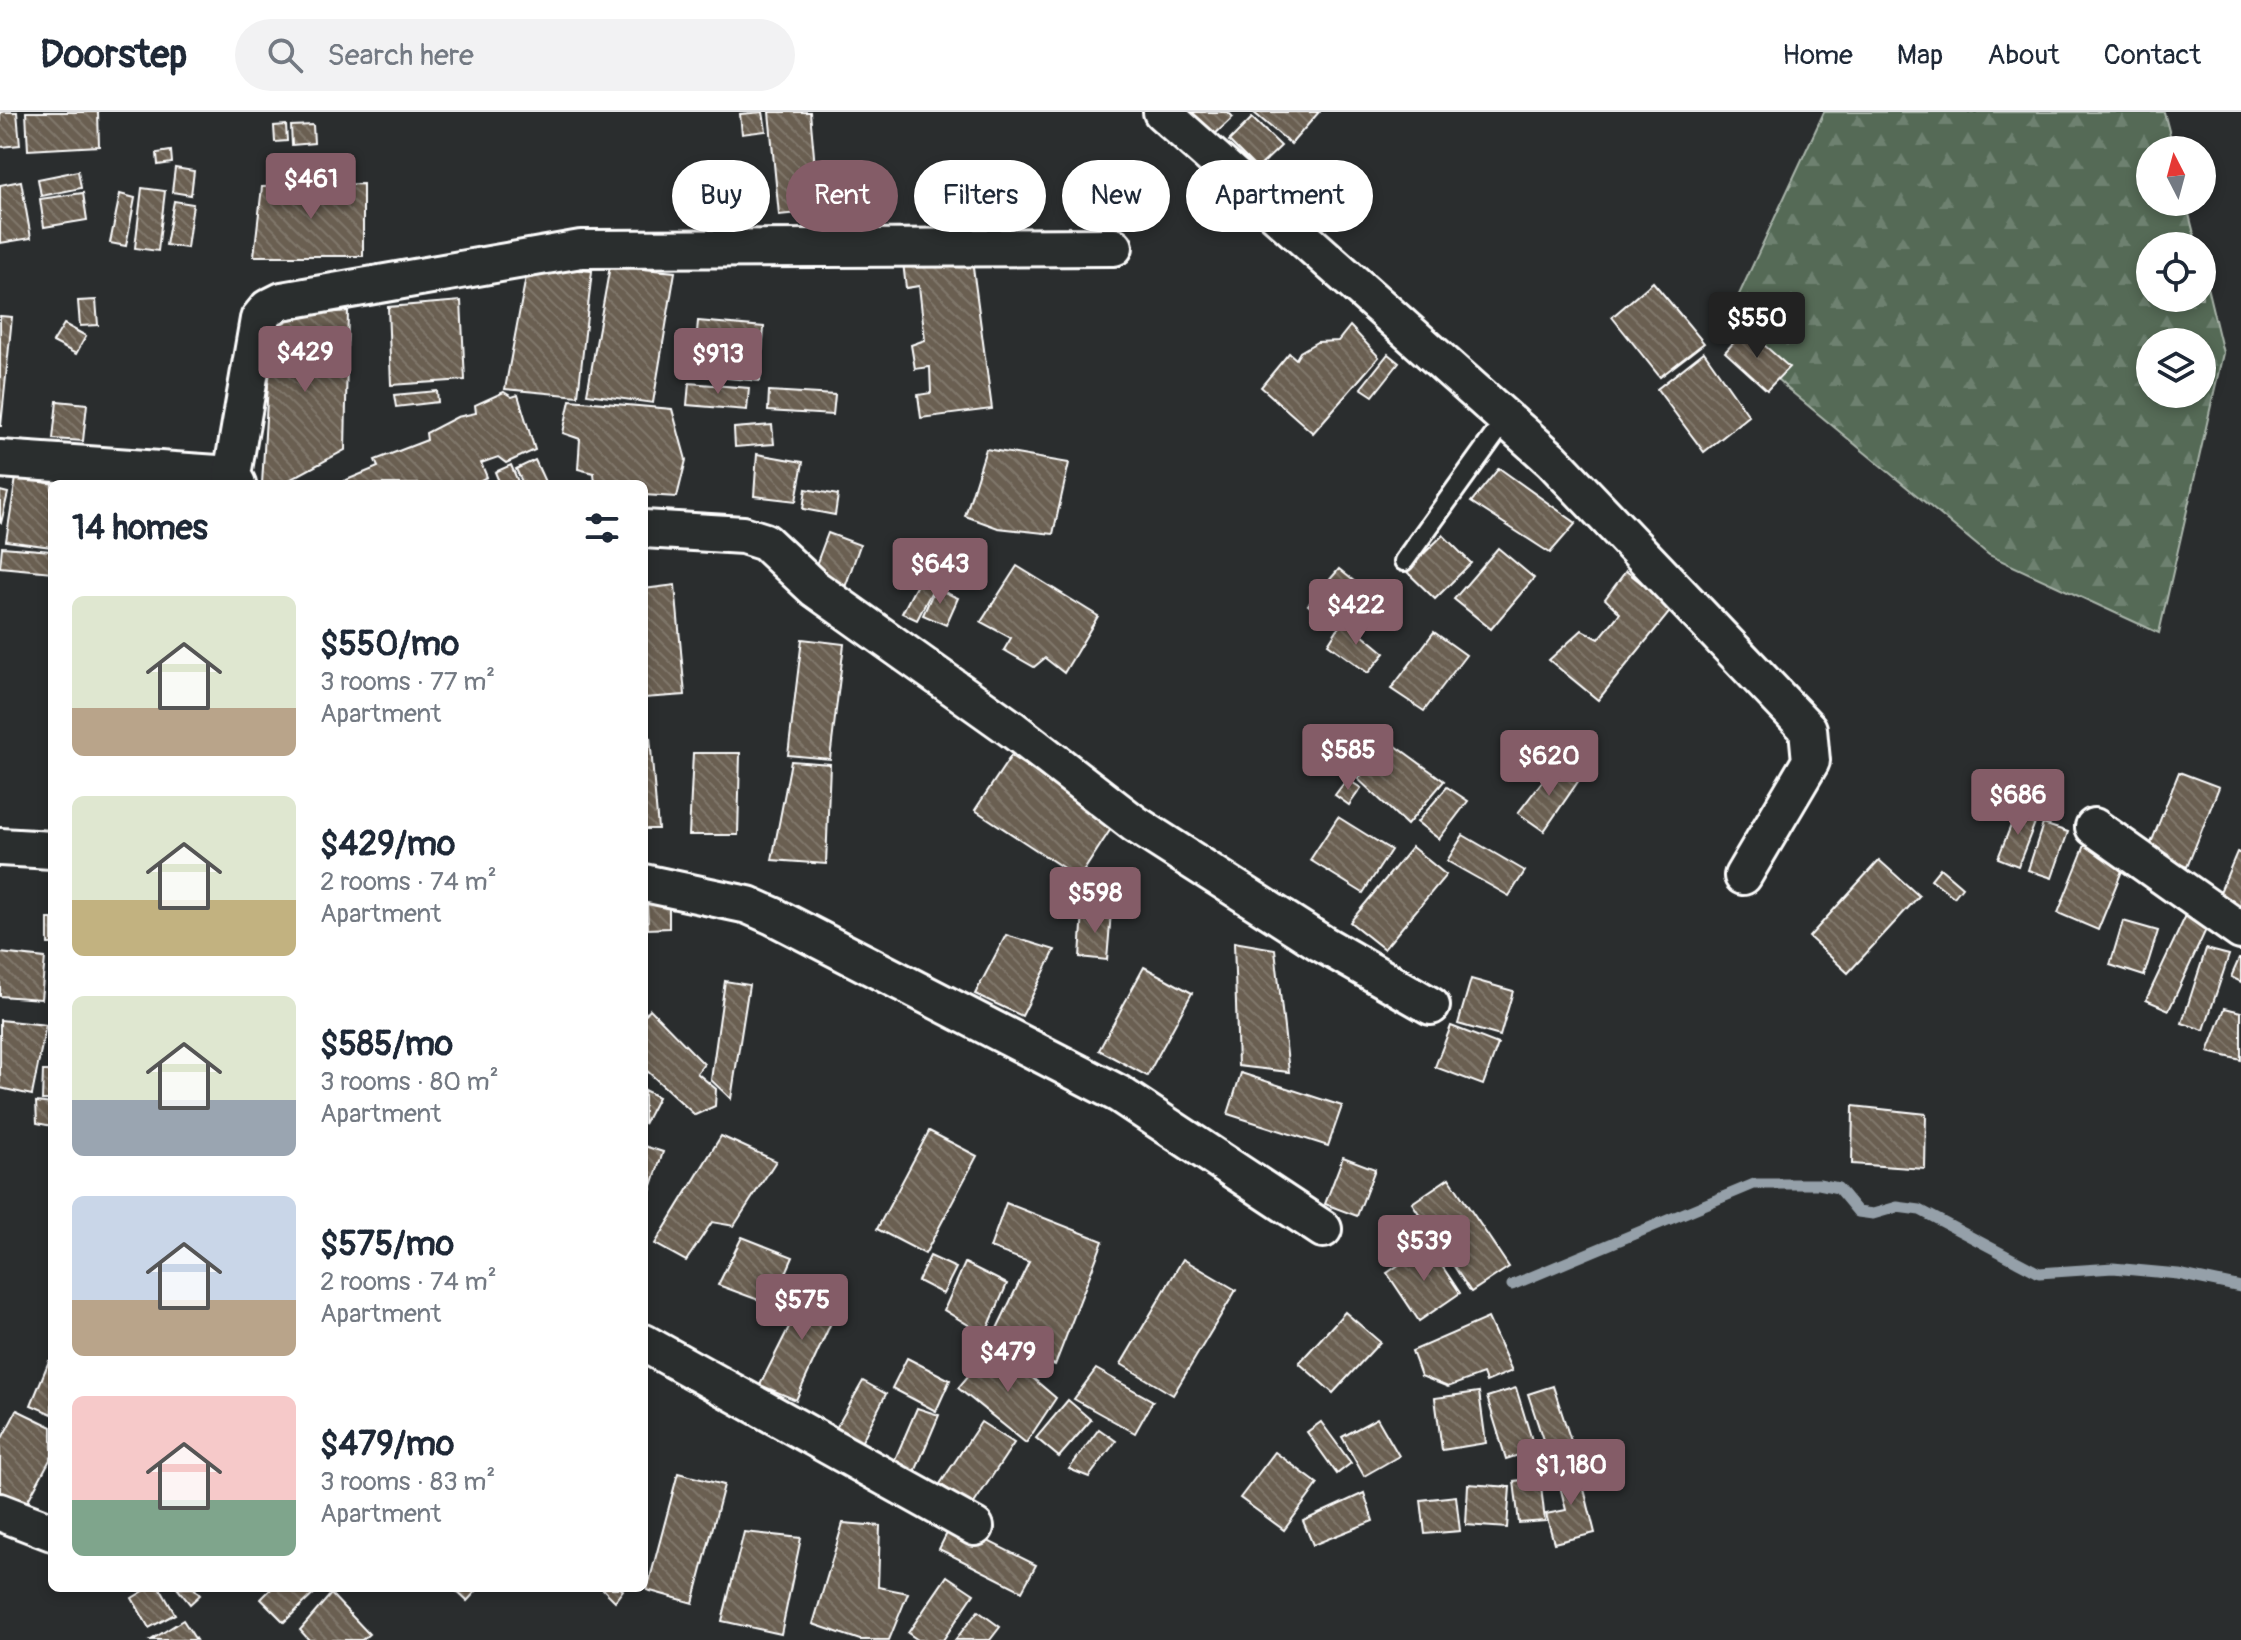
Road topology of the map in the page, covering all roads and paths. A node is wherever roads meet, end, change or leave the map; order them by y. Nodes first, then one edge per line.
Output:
1 (1162, 112) edge
2 (1114, 247) dead end
3 (1506, 419) junction
4 (0, 459) edge
5 (234, 479) edge
6 (648, 529) edge
7 (1404, 561) dead end
8 (2094, 827) dead end
9 (0, 847) edge
10 (48, 850) edge
11 (1743, 876) dead end
12 (648, 884) edge
13 (2241, 931) edge
14 (1431, 1006) dead end
15 (1323, 1229) dead end
16 (648, 1345) edge
17 (0, 1512) edge
18 (975, 1527) dead end
19 (48, 1530) edge

1 - 3 street
2 - 5 street
3 - 7 lane
3 - 11 street
4 - 5 street
6 - 14 street
8 - 13 street
9 - 10 street
12 - 15 street
16 - 18 street
17 - 19 street

